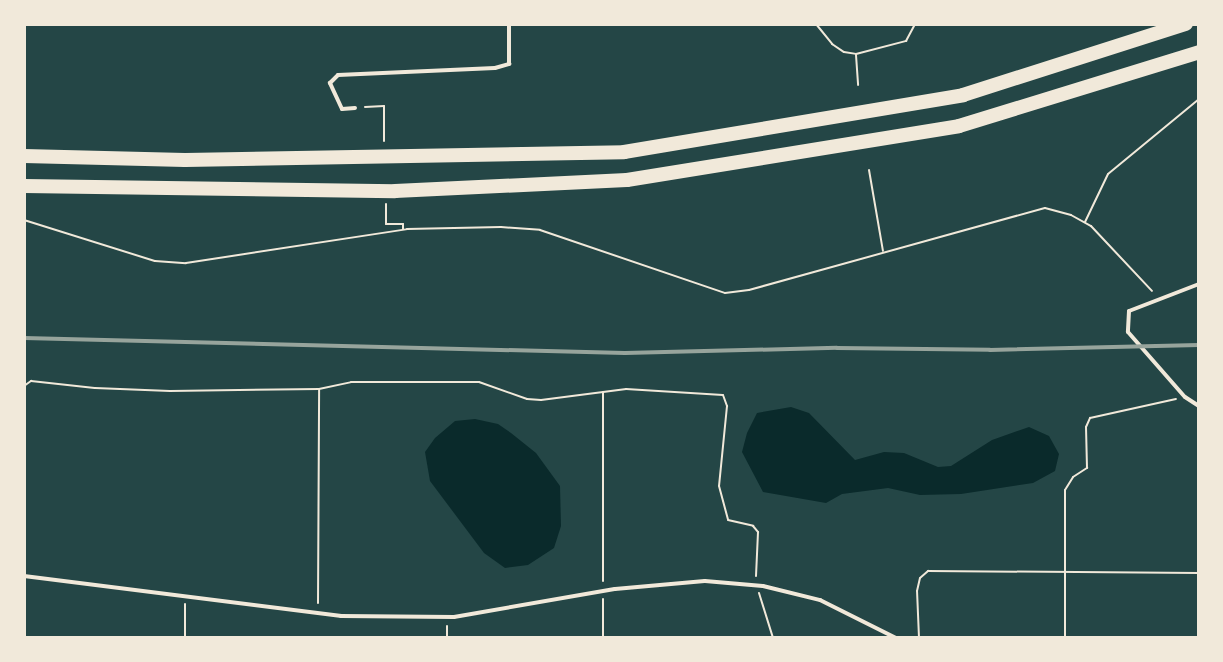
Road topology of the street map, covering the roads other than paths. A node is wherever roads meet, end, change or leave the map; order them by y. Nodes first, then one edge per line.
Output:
1 (509, 24) edge
2 (1186, 24) edge
3 (1199, 52) edge
4 (355, 108) dead end
5 (24, 156) edge
6 (24, 186) edge
7 (1199, 284) edge
8 (1199, 406) edge
9 (24, 576) edge
10 (896, 638) edge

1 - 4 lane
2 - 5 highway
3 - 6 highway
7 - 8 lane
9 - 10 lane

